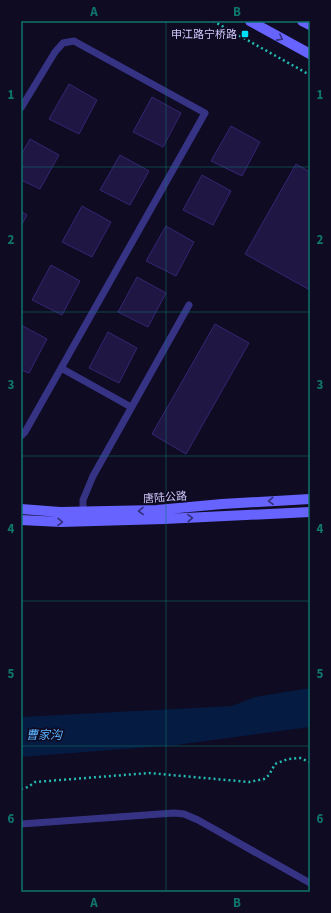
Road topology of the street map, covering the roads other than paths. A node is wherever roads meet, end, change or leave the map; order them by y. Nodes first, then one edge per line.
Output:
1 (250, 21) edge
2 (302, 21) edge
3 (310, 25) edge
4 (310, 54) edge
5 (21, 108) edge
6 (189, 305) dead end
7 (61, 368) junction
8 (131, 407) junction
9 (21, 436) edge
10 (310, 499) edge
11 (21, 509) edge
12 (310, 512) edge
13 (83, 516) junction
14 (21, 520) edge
15 (21, 824) edge
16 (310, 883) edge

1 -> 4 main road
2 - 3 main road
5 - 7 lane
6 - 8 lane
7 - 8 lane
7 - 9 lane
8 - 13 lane
10 -> 13 main road, 唐陆公路
11 - 13 main road, 唐陆公路
13 -> 12 main road, 唐陆公路
14 -> 13 main road, 唐陆公路
15 - 16 lane

